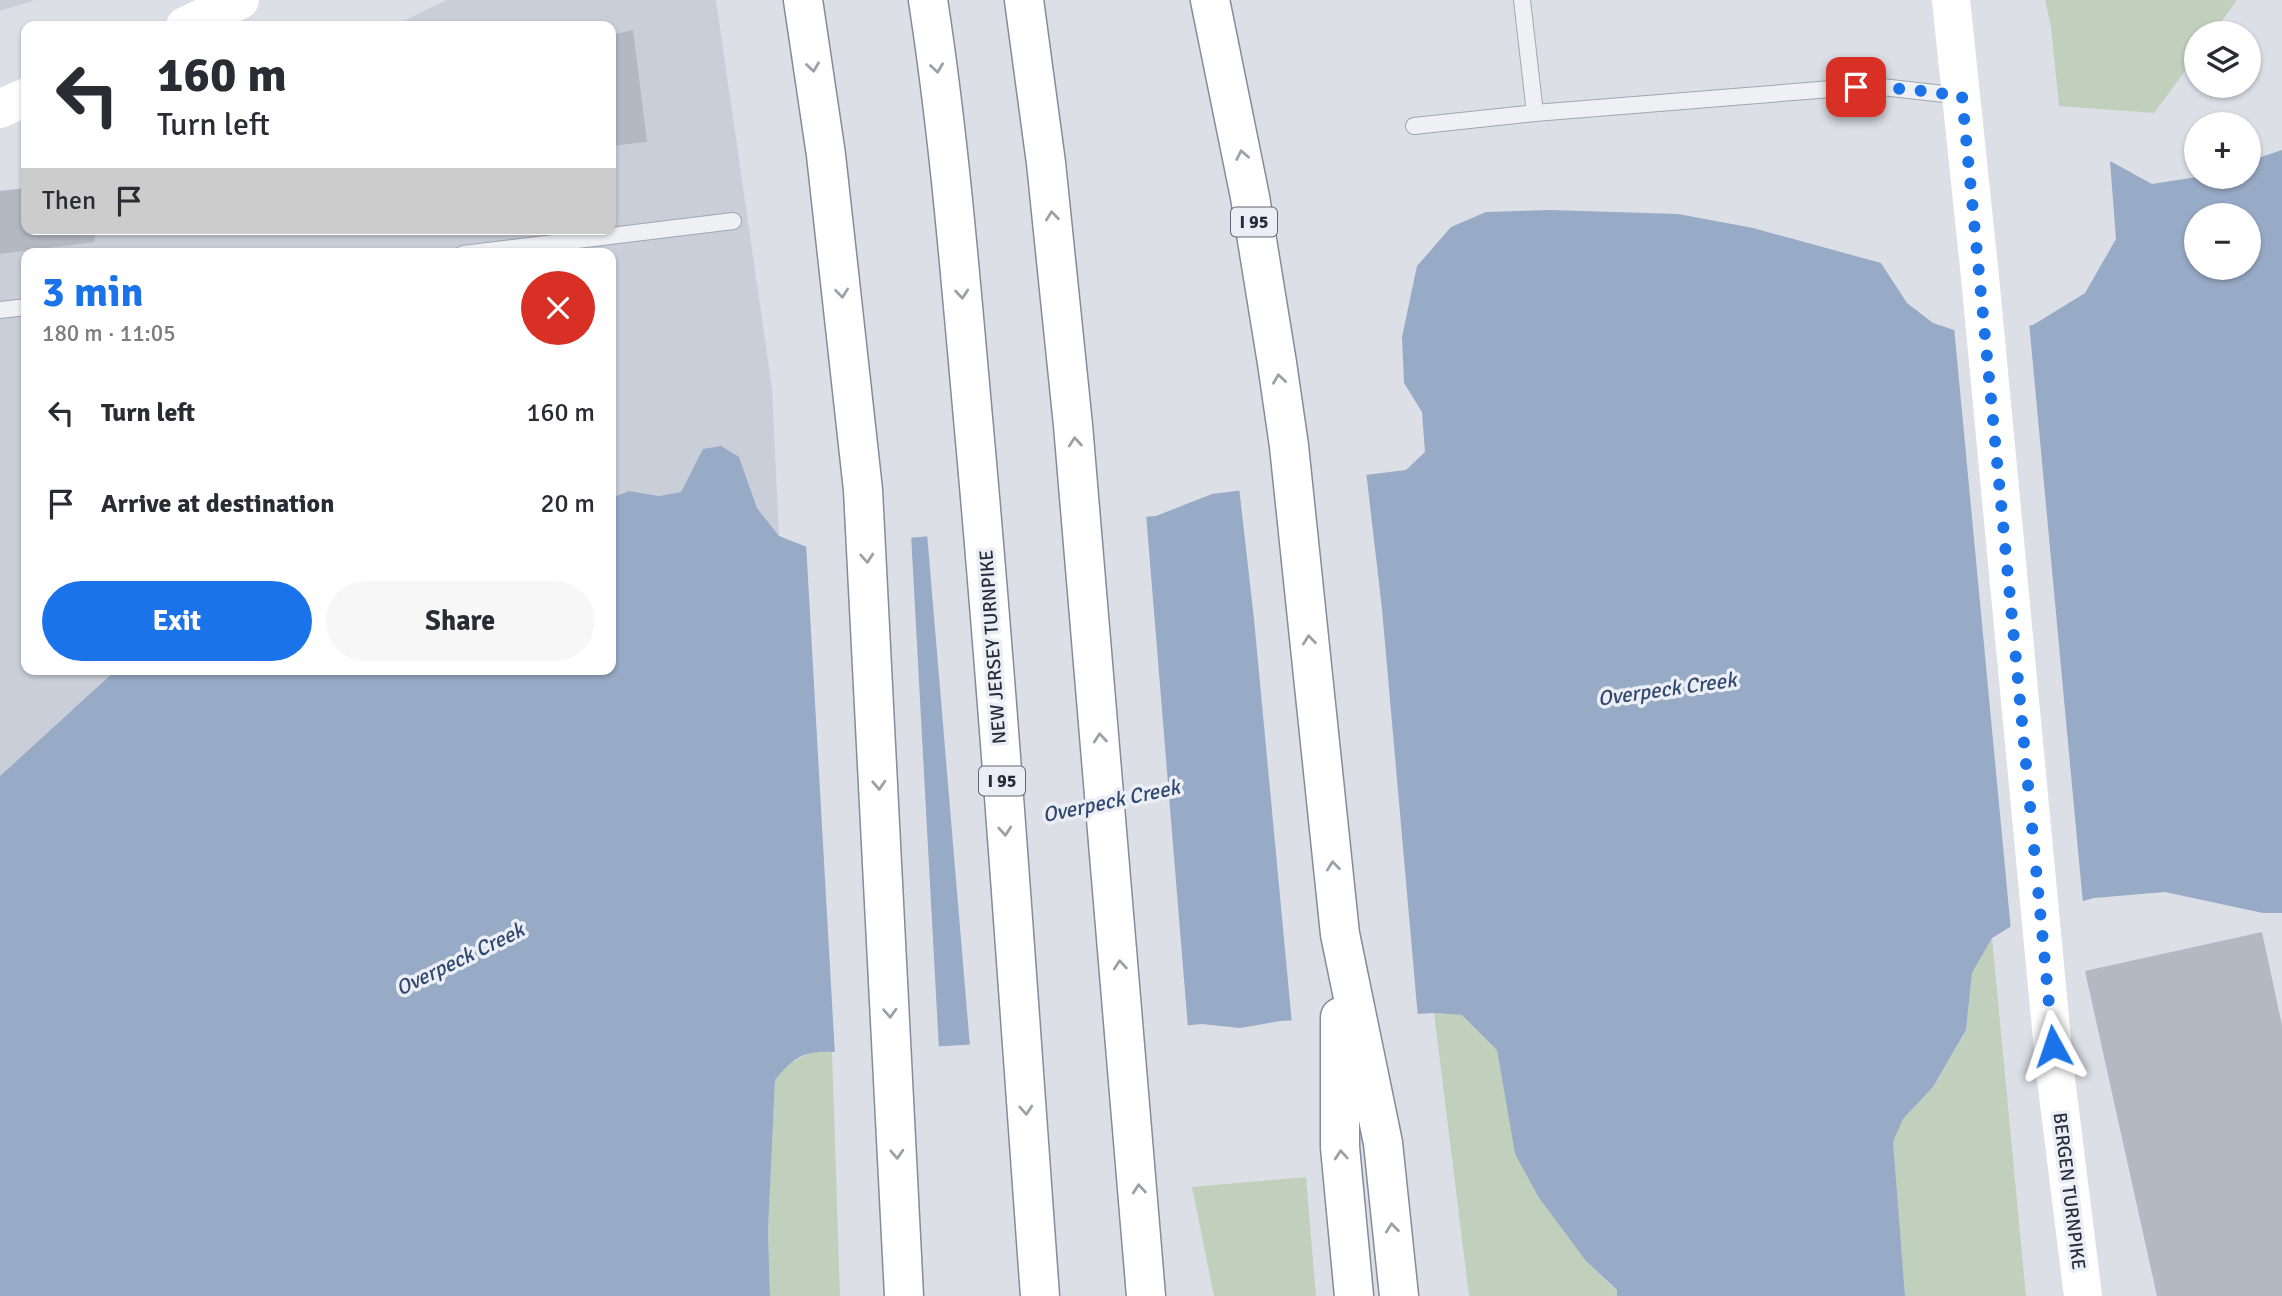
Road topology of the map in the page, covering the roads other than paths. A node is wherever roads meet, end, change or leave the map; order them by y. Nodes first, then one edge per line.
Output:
1 (240, 0) edge
2 (803, 0) edge
3 (928, 0) edge
4 (1024, 0) edge
5 (1210, 0) edge
6 (1522, 0) edge
7 (1951, 0) edge
8 (196, 21) edge
9 (1962, 96) junction
10 (21, 99) edge
11 (0, 109) edge
12 (1535, 113) junction
13 (1414, 125) dead end
14 (733, 221) dead end
15 (512, 248) edge
16 (21, 308) edge
17 (0, 310) edge
18 (1351, 1041) junction
19 (904, 1296) edge
20 (1040, 1296) edge
21 (1149, 1296) edge
22 (1354, 1296) edge
23 (1399, 1296) edge
24 (2083, 1296) edge

1 - 8 main road
2 -> 19 main road
3 -> 20 main road, NEW JERSEY TURNPIKE / I 95
21 -> 4 main road
18 -> 5 main road, I 95
6 - 12 lane
7 - 9 main road, BERGEN TURNPIKE
9 - 12 lane
9 - 24 main road, BERGEN TURNPIKE
10 - 11 main road
12 - 13 lane
14 - 15 lane
16 - 17 lane
22 -> 18 main road, I 95
23 -> 18 main road, I 95

